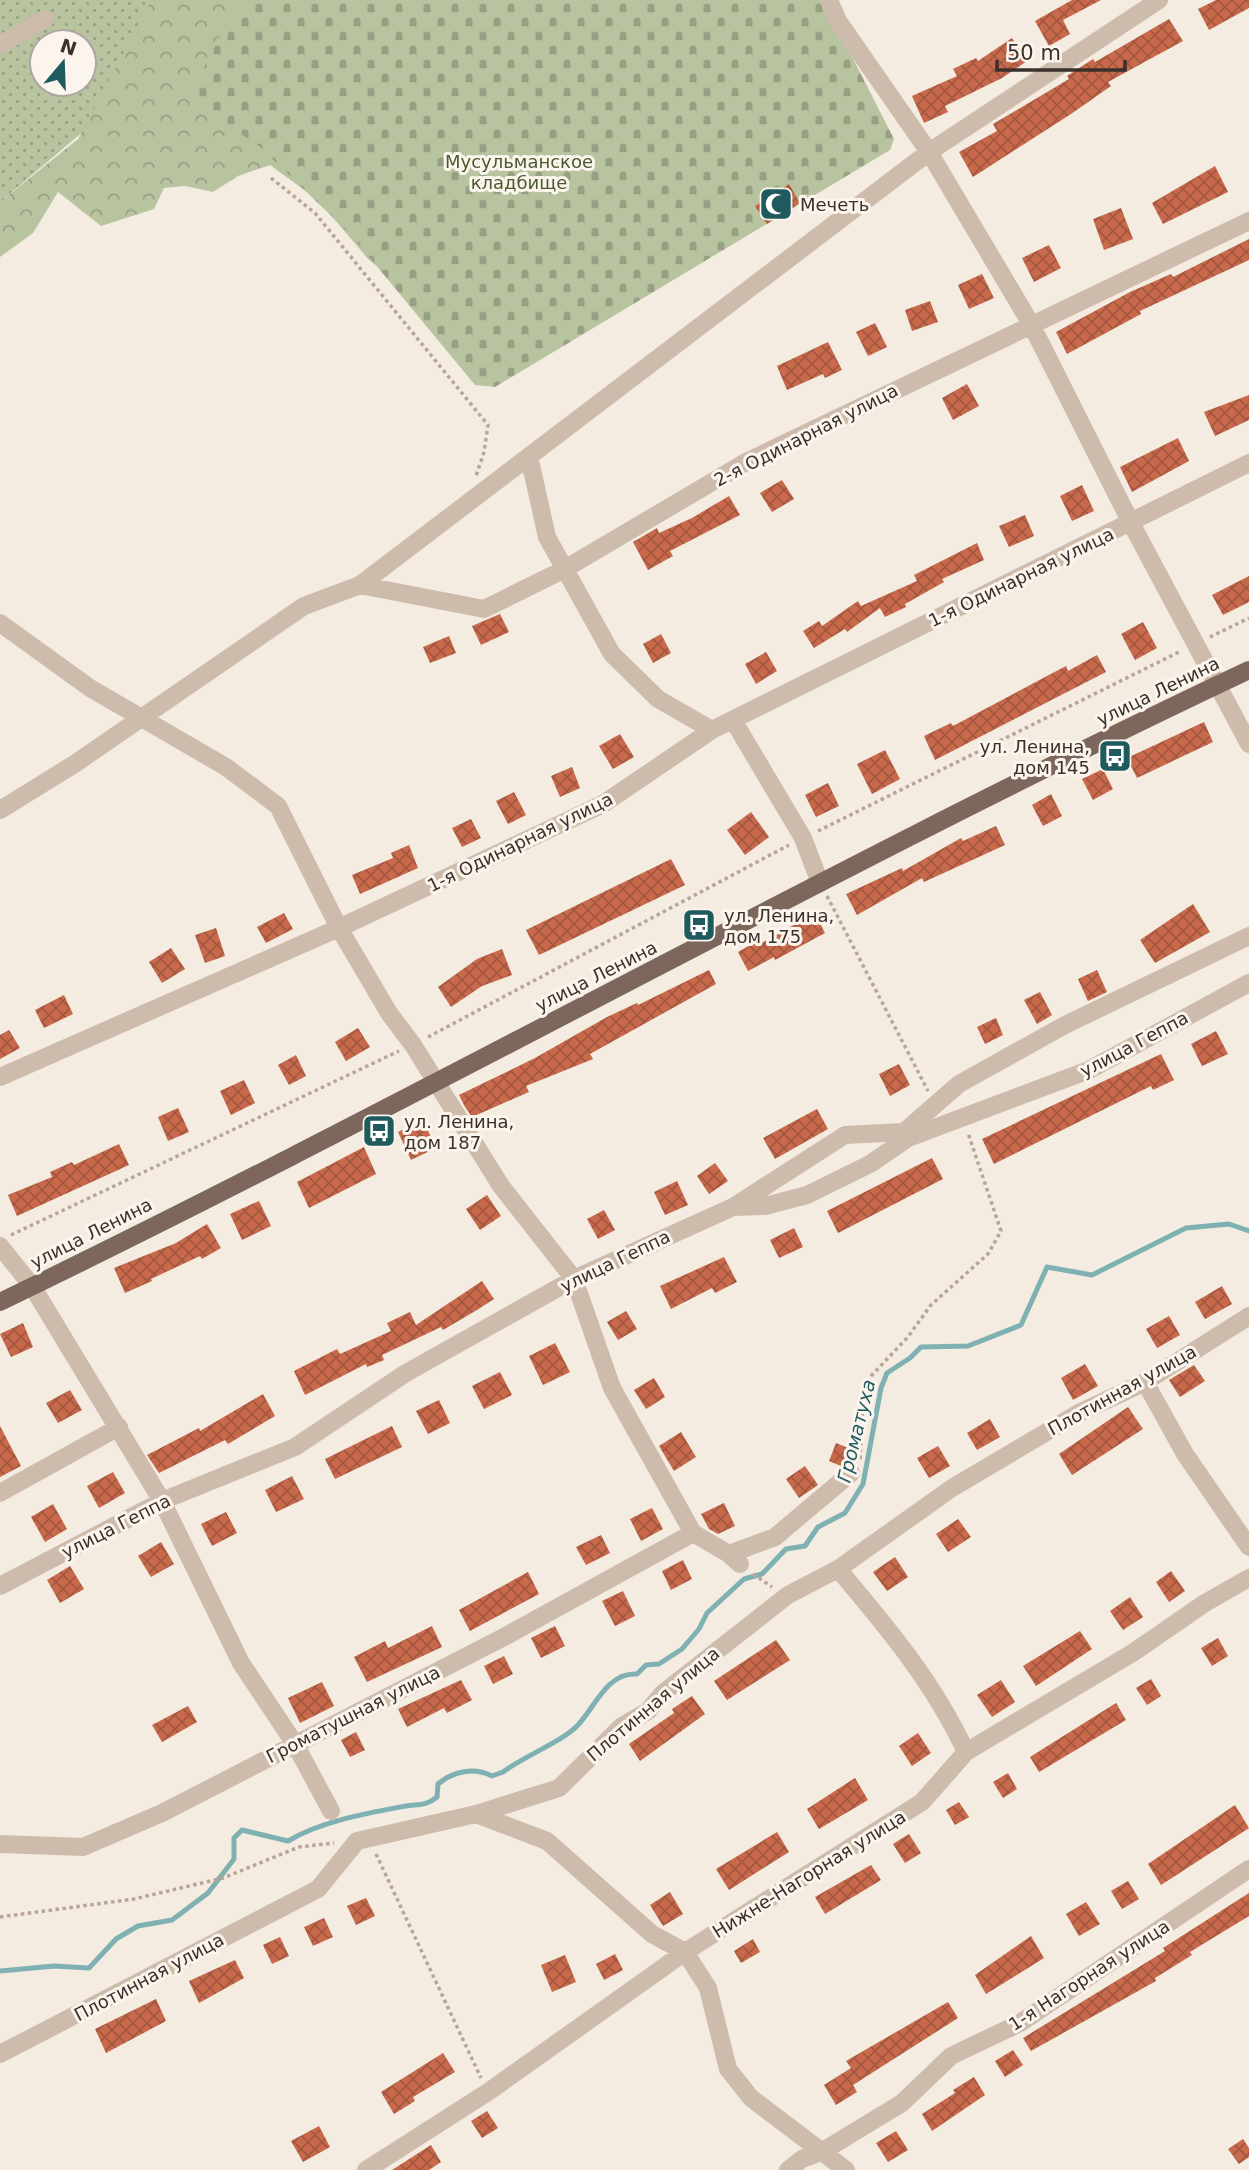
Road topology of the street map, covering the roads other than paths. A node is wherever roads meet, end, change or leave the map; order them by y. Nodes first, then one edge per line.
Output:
1 (829, 0) edge
2 (1159, 0) edge
3 (46, 19) dead end
4 (0, 45) edge
5 (929, 152) junction
6 (1249, 221) edge
7 (1031, 324) junction
8 (529, 456) junction
9 (1249, 463) edge
10 (1131, 523) junction
11 (563, 570) junction
12 (360, 585) junction
13 (0, 623) edge
14 (1249, 670) edge
15 (1219, 684) junction
16 (141, 716) junction
17 (733, 720) junction
18 (712, 730) junction
19 (1249, 744) edge
20 (0, 810) edge
21 (820, 883) junction
22 (339, 928) junction
23 (1249, 936) edge
24 (1249, 983) edge
25 (0, 1077) edge
26 (435, 1083) junction
27 (906, 1135) junction
28 (733, 1207) junction
29 (0, 1246) edge
30 (574, 1279) junction
31 (32, 1286) junction
32 (0, 1301) edge
33 (1249, 1316) edge
34 (1145, 1382) junction
35 (118, 1427) junction
36 (851, 1473) road end
37 (0, 1493) edge
38 (162, 1502) junction
39 (693, 1533) junction
40 (1249, 1547) edge
41 (838, 1569) junction
42 (1249, 1578) edge
43 (0, 1586) edge
44 (295, 1744) junction
45 (966, 1752) junction
46 (331, 1811) dead end
47 (476, 1814) junction
48 (0, 1844) edge
49 (1249, 1869) edge
50 (685, 1952) junction
51 (0, 2054) edge
52 (823, 2151) junction
53 (366, 2170) edge
54 (788, 2170) edge
55 (846, 2170) edge

1 - 5 street
2 - 5 street
3 - 4 street
5 - 7 street
5 - 8 street
6 - 7 street, 2-я Одинарная улица
7 - 10 street
7 - 11 street, 2-я Одинарная улица
8 - 11 street
8 - 12 street
9 - 10 street, 1-я Одинарная улица
10 - 15 street
10 - 17 street, 1-я Одинарная улица
11 - 12 street, 2-я Одинарная улица
11 - 18 street
12 - 16 street
13 - 16 street
14 - 15 main road, улица Ленина
15 - 19 street
15 - 21 main road, улица Ленина
16 - 20 street
16 - 22 street
17 - 18 street, 1-я Одинарная улица
17 - 21 street
18 - 22 street, 1-я Одинарная улица
21 - 26 main road, улица Ленина
22 - 25 street, 1-я Одинарная улица
22 - 26 street
23 - 27 street
24 - 27 street, улица Геппа
26 - 30 street
26 - 31 main road, улица Ленина
27 - 28 street, улица Геппа
27 - 28 street
28 - 30 street, улица Геппа
29 - 31 street
30 - 38 street, улица Геппа
30 - 39 street
31 - 32 main road, улица Ленина
31 - 35 street
33 - 34 street, Плотинная улица
34 - 40 street
34 - 41 street, Плотинная улица
35 - 37 street
35 - 38 street
36 - 39 street
38 - 43 street, улица Геппа
38 - 44 street
39 - 44 street, Громатушная улица
41 - 45 street
41 - 47 street, Плотинная улица
42 - 45 street, Нижне-Нагорная улица
44 - 46 street
44 - 48 street, Громатушная улица
45 - 50 street, Нижне-Нагорная улица
47 - 50 street
47 - 51 street, Плотинная улица
49 - 52 street, 1-я Нагорная улица
50 - 52 street
50 - 53 street, Нижне-Нагорная улица
52 - 54 street, 1-я Нагорная улица
52 - 55 street

